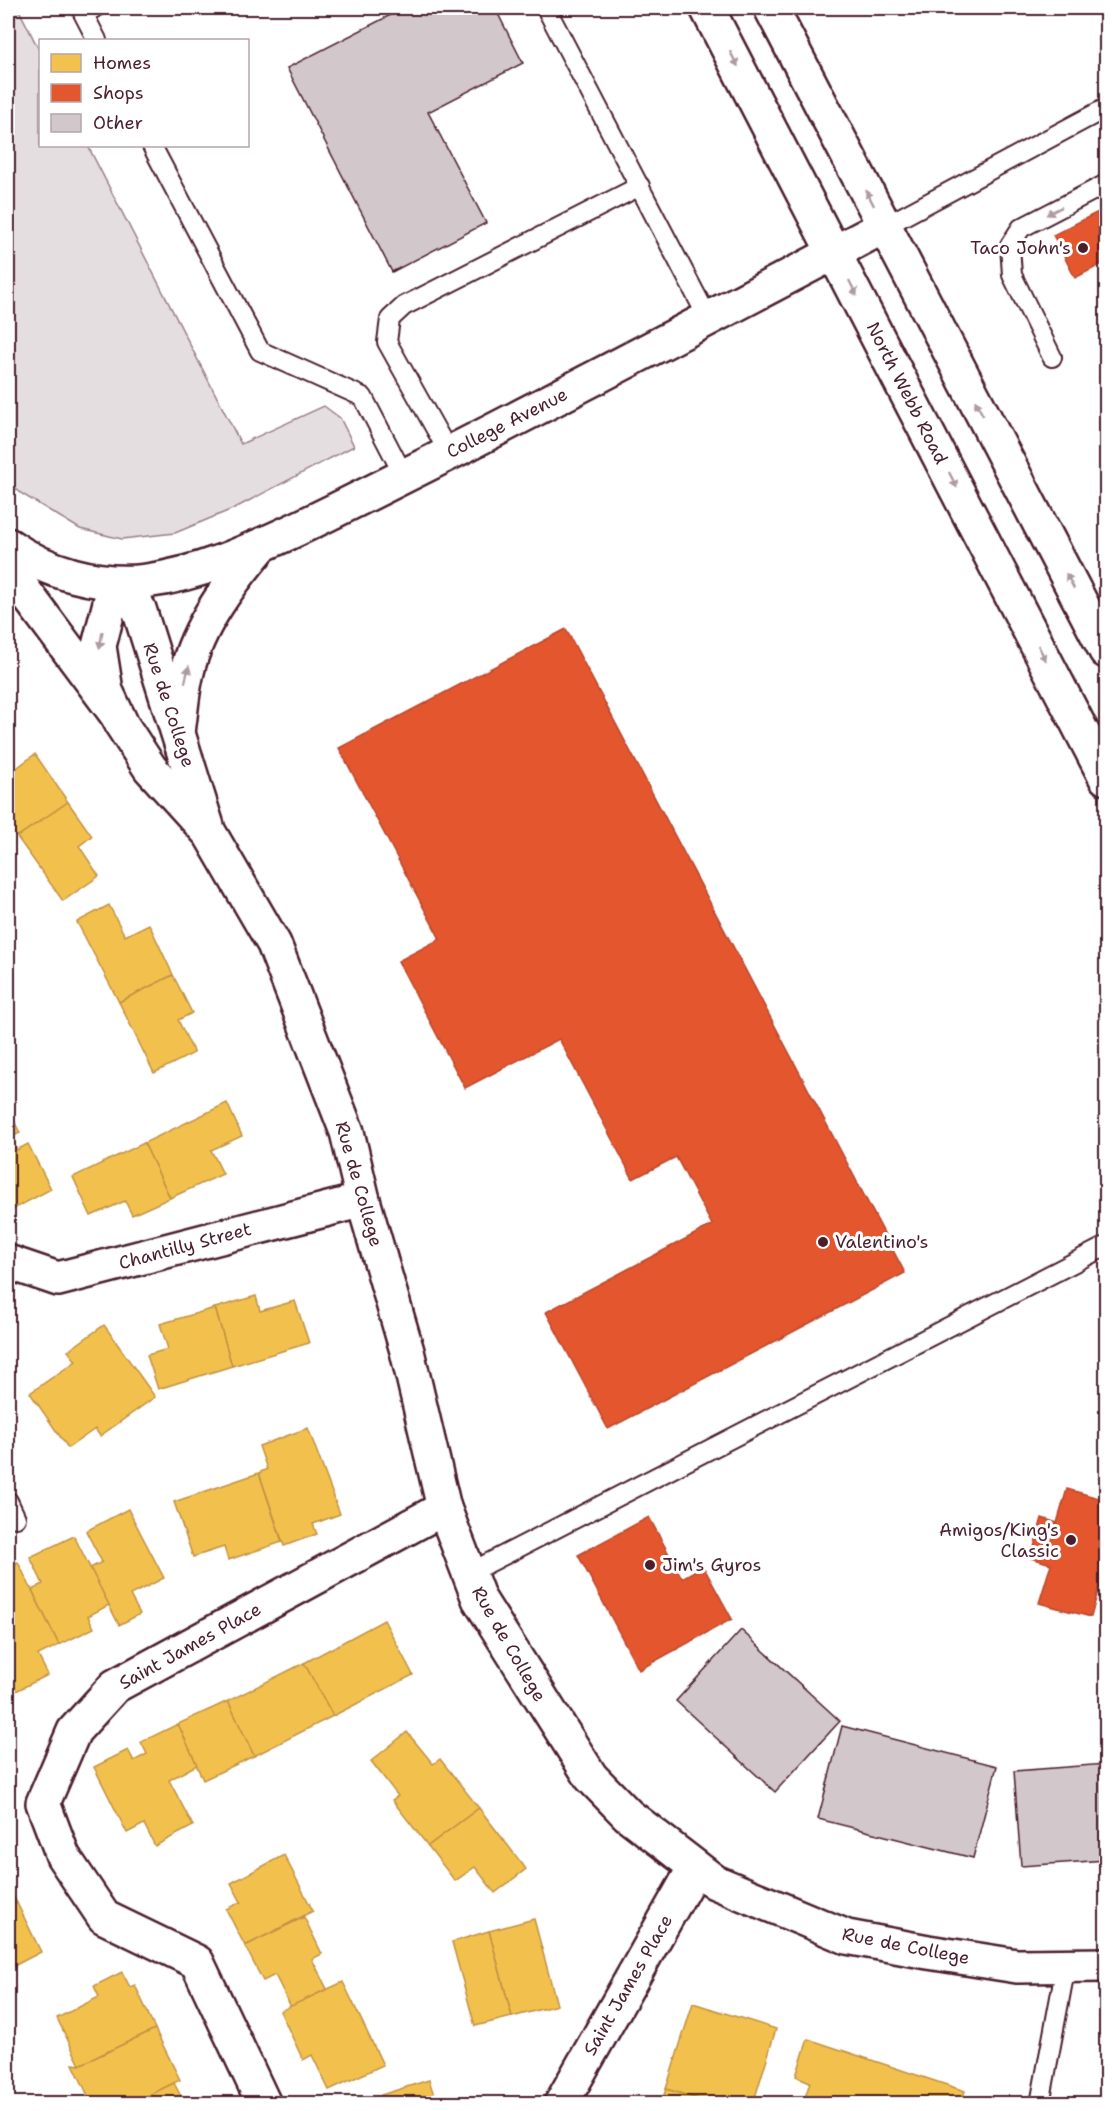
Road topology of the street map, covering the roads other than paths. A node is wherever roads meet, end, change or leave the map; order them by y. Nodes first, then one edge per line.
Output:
1 (95, 8) edge
2 (546, 8) edge
3 (707, 8) edge
4 (771, 8) edge
5 (96, 39) edge
6 (1107, 108) edge
7 (153, 147) edge
8 (1107, 184) edge
9 (640, 186) junction
10 (885, 226) junction
11 (835, 252) junction
12 (708, 318) junction
13 (1052, 357) dead end
14 (448, 453) junction
15 (404, 476) junction
16 (8, 545) edge
17 (261, 546) junction
18 (8, 569) edge
19 (115, 583) junction
20 (1107, 651) edge
21 (117, 715) junction
22 (178, 732) junction
23 (1107, 778) edge
24 (210, 834) junction
25 (363, 1200) junction
26 (1107, 1246) edge
27 (8, 1262) edge
28 (8, 1501) edge
29 (444, 1508) junction
30 (16, 1518) dead end
31 (469, 1574) junction
32 (694, 1867) junction
33 (1066, 1965) junction
34 (1107, 1965) edge
35 (264, 2103) edge
36 (561, 2103) edge
37 (1040, 2103) edge

1 - 5 lane
2 - 9 lane
3 -> 11 street, North Webb Road
10 -> 4 street
6 - 10 lane
7 - 15 lane
8 -> 13 lane
9 - 12 lane
9 - 14 lane
10 - 11 street, College Avenue
20 -> 10 street
11 - 12 street, College Avenue
11 -> 23 street, North Webb Road
12 - 14 street, College Avenue
14 - 15 street, College Avenue
15 - 17 street, College Avenue
16 - 19 street
17 - 19 street, College Avenue
22 -> 17 street
18 - 21 street
19 -> 21 street, Rue de College
19 - 22 street, Rue de College
21 - 24 street, Rue de College
22 - 24 street, Rue de College
24 - 25 street, Rue de College
25 - 27 street, Chantilly Street
25 - 29 street, Rue de College
26 - 31 lane
28 - 30 lane
29 - 31 street, Rue de College
29 - 35 street, Saint James Place
31 - 32 street, Rue de College
32 - 33 street, Rue de College
32 - 36 street, Saint James Place
33 - 34 street, Rue de College
33 - 37 lane

